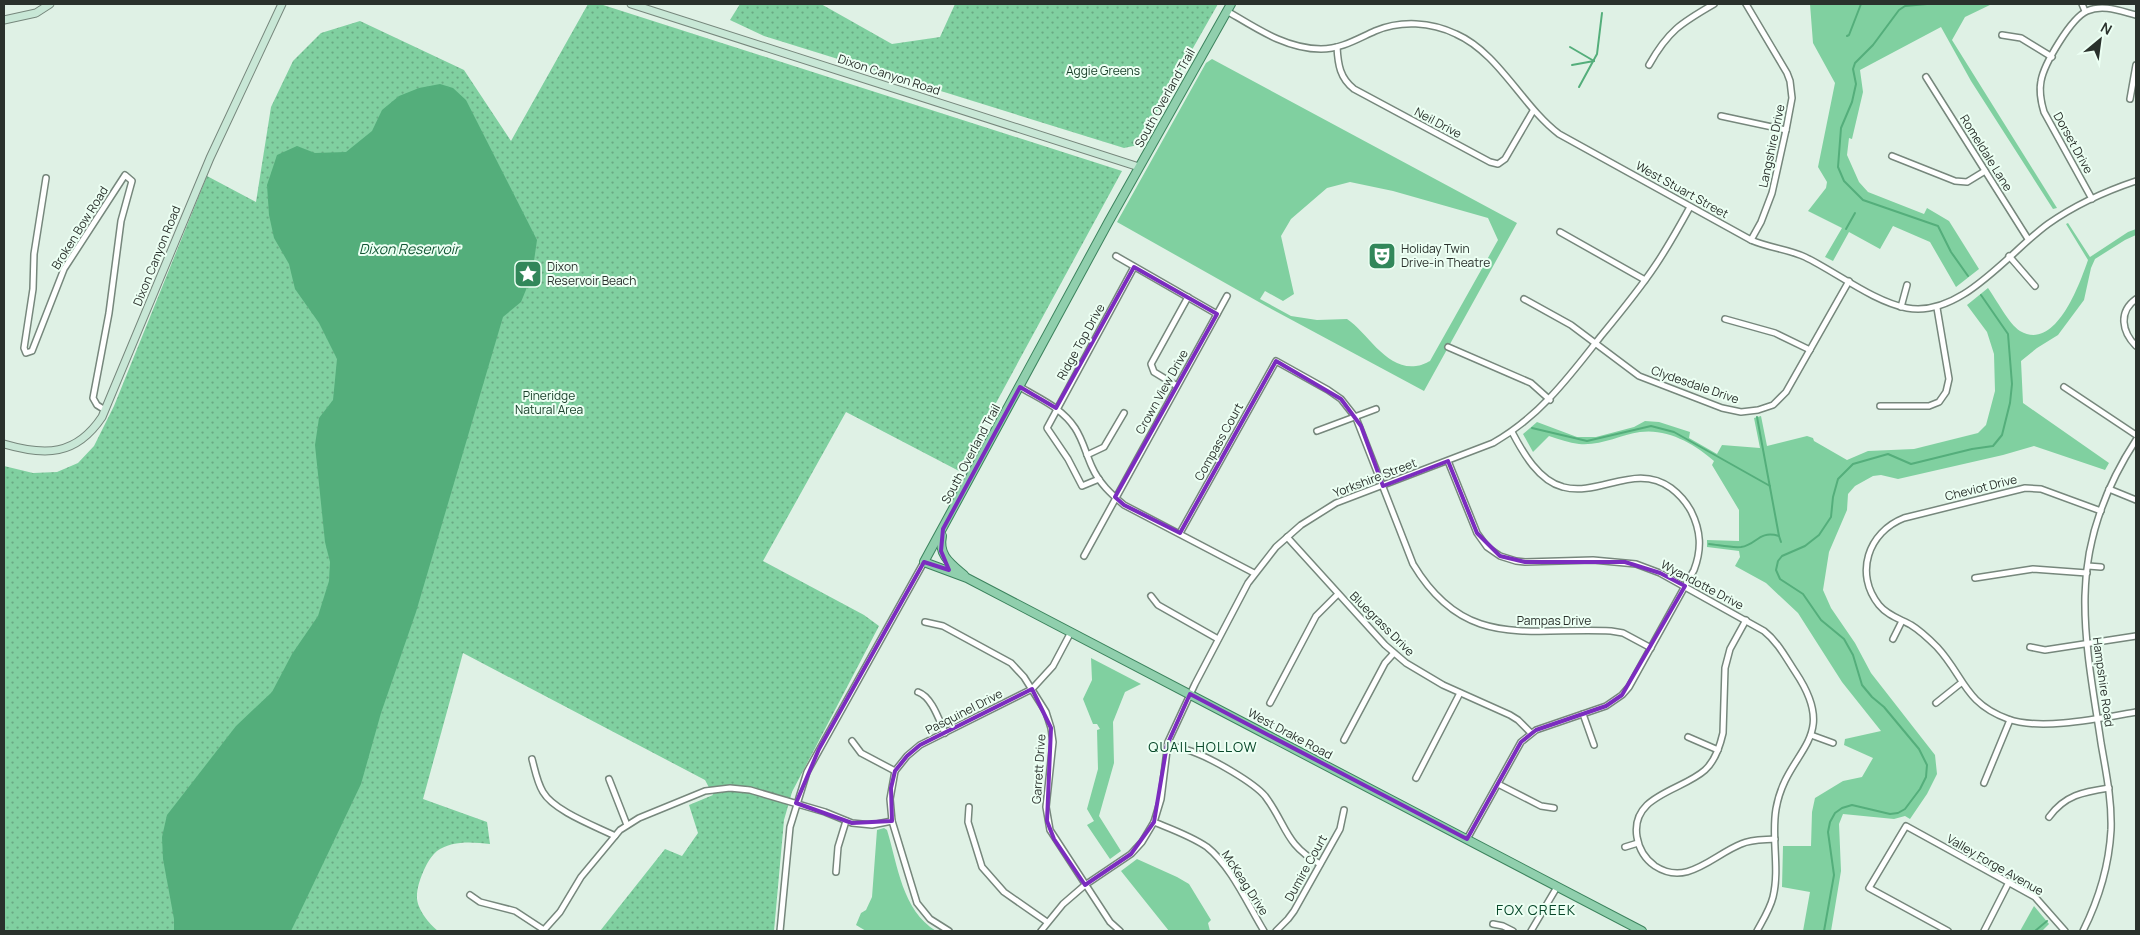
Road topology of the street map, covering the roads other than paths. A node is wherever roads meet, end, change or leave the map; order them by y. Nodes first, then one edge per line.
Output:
1 (50, 4) edge
2 (282, 4) edge
3 (631, 4) edge
4 (1714, 4) edge
5 (1746, 4) edge
6 (2082, 4) edge
7 (1229, 7) edge
8 (2085, 12) junction
9 (2136, 15) edge
10 (4, 20) edge
11 (2002, 35) dead end
12 (1336, 47) junction
13 (2052, 56) junction
14 (1649, 65) dead end
15 (2136, 65) edge
16 (1926, 77) dead end
17 (2130, 99) dead end
18 (1533, 111) junction
19 (1721, 116) dead end
20 (1786, 130) junction
21 (1892, 156) dead end
22 (1139, 167) junction
23 (1985, 171) junction
24 (46, 178) dead end
25 (2136, 180) edge
26 (2092, 199) junction
27 (1690, 207) junction
28 (1560, 232) dead end
29 (2028, 239) junction
30 (1752, 240) junction
31 (1116, 256) dead end
32 (2009, 256) junction
33 (1134, 266) junction
34 (1645, 280) junction
35 (1850, 281) junction
36 (1907, 285) dead end
37 (2035, 286) dead end
38 (1227, 296) dead end
39 (1188, 297) junction
40 (1524, 299) dead end
41 (2136, 299) edge
42 (1901, 306) junction
43 (1937, 308) junction
44 (1217, 314) junction
45 (1725, 319) dead end
46 (1595, 344) junction
47 (2136, 346) edge
48 (1448, 347) dead end
49 (1810, 350) junction
50 (1276, 361) joint
51 (1177, 386) junction
52 (1020, 387) junction
53 (2064, 387) dead end
54 (1550, 400) junction
55 (1880, 406) dead end
56 (1056, 408) junction
57 (1376, 409) dead end
58 (105, 410) junction
59 (1124, 412) dead end
60 (1356, 418) junction
61 (1317, 431) dead end
62 (1512, 432) junction
63 (2136, 435) edge
64 (2136, 440) edge
65 (4, 444) edge
66 (1087, 455) junction
67 (1448, 461) junction
68 (1099, 479) junction
69 (1383, 486) junction
70 (2109, 489) junction
71 (1115, 498) junction
72 (2136, 500) edge
73 (2100, 511) junction
74 (943, 529) junction
75 (1180, 533) junction
76 (1287, 537) junction
77 (1084, 556) dead end
78 (924, 562) junction
79 (2088, 566) junction
80 (2102, 567) dead end
81 (2087, 573) junction
82 (1254, 574) junction
83 (967, 578) junction
84 (1975, 578) dead end
85 (1685, 586) junction
86 (1338, 594) junction
87 (1151, 596) dead end
88 (1746, 620) junction
89 (1902, 621) junction
90 (925, 622) dead end
91 (1071, 632) junction
92 (2136, 636) edge
93 (1218, 639) junction
94 (1893, 639) dead end
95 (2088, 644) junction
96 (2030, 646) dead end
97 (1650, 648) junction
98 (1394, 653) junction
99 (1961, 683) junction
100 (1032, 689) junction
101 (918, 692) dead end
102 (1460, 693) junction
103 (1190, 694) junction
104 (1270, 703) dead end
105 (1936, 703) dead end
106 (2136, 712) edge
107 (1584, 714) junction
108 (2097, 718) junction
109 (2010, 720) junction
110 (945, 733) junction
111 (1531, 733) junction
112 (1811, 735) junction
113 (1688, 737) dead end
114 (1344, 740) dead end
115 (852, 741) dead end
116 (1833, 743) dead end
117 (1167, 744) junction
118 (1594, 745) dead end
119 (1718, 750) junction
120 (532, 759) dead end
121 (896, 771) junction
122 (1416, 778) dead end
123 (609, 779) dead end
124 (1984, 783) dead end
125 (1498, 784) junction
126 (2109, 788) junction
127 (796, 803) junction
128 (969, 807) dead end
129 (1554, 808) dead end
130 (1344, 810) dead end
131 (2049, 817) dead end
132 (846, 821) junction
133 (892, 821) junction
134 (1154, 822) junction
135 (626, 825) junction
136 (615, 836) junction
137 (1467, 839) junction
138 (1775, 839) junction
139 (1638, 843) junction
140 (1625, 847) dead end
141 (1320, 864) junction
142 (836, 872) dead end
143 (2009, 882) junction
144 (1085, 885) junction
145 (1557, 886) junction
146 (470, 895) dead end
147 (1047, 922) junction
148 (1493, 924) dead end
149 (544, 930) edge
150 (780, 931) edge
151 (948, 931) edge
152 (1041, 931) edge
153 (1120, 931) edge
154 (1264, 931) edge
155 (1276, 931) edge
156 (1513, 931) edge
157 (1531, 931) edge
158 (1642, 931) edge
159 (1757, 931) edge
160 (1948, 931) edge
161 (1984, 931) edge
162 (2065, 931) edge
163 (2083, 931) edge

1 - 10 street
2 - 58 street, Dixon Canyon Road
3 - 22 street, Dixon Canyon Road
4 - 14 street
5 - 20 street, Langshire Drive
6 - 8 street
7 - 12 street, West Stuart Street
7 - 22 main road, South Overland Trail
8 - 9 street
8 - 13 street, Dorset Drive
11 - 13 street
12 - 18 street, West Stuart Street
12 - 18 street, Neil Drive
13 - 26 street, Dorset Drive
15 - 17 street
16 - 23 street, Romeldale Lane
18 - 27 street, West Stuart Street
19 - 20 street
20 - 30 street, Langshire Drive
21 - 23 street
22 - 52 main road, South Overland Trail
23 - 29 street, Romeldale Lane
24 - 58 street, Broken Bow Road
25 - 26 street, West Stuart Street
26 - 29 street, West Stuart Street
27 - 30 street, West Stuart Street
27 - 34 street, Yorkshire Street
28 - 34 street
29 - 32 street, West Stuart Street
30 - 35 street, West Stuart Street
31 - 33 street
32 - 37 street
32 - 43 street, West Stuart Street
33 - 39 street
33 - 56 street, Ridge Top Drive
34 - 46 street, Yorkshire Street
35 - 42 street, West Stuart Street
35 - 49 street, Clydesdale Drive
36 - 42 street
38 - 44 street, Crown View Drive
39 - 44 street
39 - 51 street
40 - 46 street, Clydesdale Drive
41 - 47 street
42 - 43 street, West Stuart Street
43 - 55 street
44 - 51 street, Crown View Drive
45 - 49 street
46 - 49 street, Clydesdale Drive
46 - 54 street, Yorkshire Street
48 - 54 street
50 - 60 street, Pampas Drive
50 - 75 street, Compass Court
51 - 71 street, Crown View Drive
52 - 56 street
52 - 74 main road, South Overland Trail
53 - 63 street
54 - 62 street, Yorkshire Street
56 - 66 street
56 - 68 street, Ridge Top Drive
57 - 60 street
58 - 65 street, Dixon Canyon Road
59 - 66 street
60 - 61 street
60 - 69 street, Pampas Drive
62 - 67 street, Yorkshire Street
62 - 85 street
64 - 70 street, Hampshire Road
66 - 68 street
67 - 69 street, Yorkshire Street
67 - 85 street, Wyandotte Drive
68 - 71 street
69 - 76 street, Yorkshire Street
69 - 97 street, Pampas Drive
70 - 72 street
70 - 73 street, Hampshire Road
71 - 75 street
71 - 77 street, Crown View Drive
73 - 79 street, Hampshire Road
73 - 89 street, Cheviot Drive
74 - 78 main road, South Overland Trail
74 - 83 main road
75 - 82 street
76 - 82 street, Yorkshire Street
76 - 86 street, Bluegrass Drive
78 - 83 main road, West Drake Road
78 - 127 street, South Overland Trail
79 - 80 street
79 - 81 street, Hampshire Road
81 - 84 street
81 - 95 street, Hampshire Road
82 - 93 street, Yorkshire Street
83 - 91 main road, West Drake Road
85 - 88 street, Wyandotte Drive
85 - 97 street
86 - 98 street, Bluegrass Drive
86 - 104 street
87 - 93 street
88 - 112 street, Wyandotte Drive
88 - 119 street
89 - 94 street
89 - 99 street
90 - 100 street, Garrett Drive
91 - 100 street, Pasquinel Drive
91 - 103 main road, West Drake Road
92 - 95 street
93 - 103 street, Yorkshire Street
95 - 96 street
95 - 108 street, Hampshire Road
97 - 107 street
98 - 102 street, Bluegrass Drive
98 - 114 street
99 - 105 street
99 - 109 street
100 - 110 street, Pasquinel Drive
100 - 144 street, Garrett Drive
101 - 110 street
102 - 111 street, Bluegrass Drive
102 - 122 street
103 - 117 street, Yorkshire Street
103 - 137 main road, West Drake Road
106 - 108 street
107 - 111 street
107 - 118 street
108 - 109 street
108 - 126 street, Hampshire Road
109 - 124 street
110 - 121 street, Pasquinel Drive
111 - 125 street
112 - 116 street
112 - 138 street, Wyandotte Drive
113 - 119 street
115 - 121 street
117 - 134 street, Yorkshire Street
117 - 141 street
119 - 139 street
120 - 136 street
121 - 133 street, Pasquinel Drive
123 - 135 street
125 - 129 street
125 - 137 street
126 - 131 street
126 - 163 street, Hampshire Road
127 - 132 street
127 - 135 street
127 - 150 street, South Overland Trail
128 - 147 street
130 - 141 street, Dumire Court
132 - 133 street
132 - 142 street
133 - 151 street, Pasquinel Drive
134 - 144 street, Yorkshire Street
134 - 154 street, McKeag Drive
135 - 136 street
136 - 149 street
137 - 145 main road, West Drake Road
138 - 139 street
138 - 159 street, Wyandotte Drive
139 - 140 street
141 - 155 street, Dumire Court
143 - 160 street, Valley Forge Avenue
143 - 161 street
143 - 162 street, Valley Forge Avenue
144 - 147 street, Yorkshire Street
144 - 153 street, Garrett Drive
145 - 157 street
145 - 158 main road, West Drake Road
146 - 149 street
147 - 152 street, Yorkshire Street
148 - 156 street

